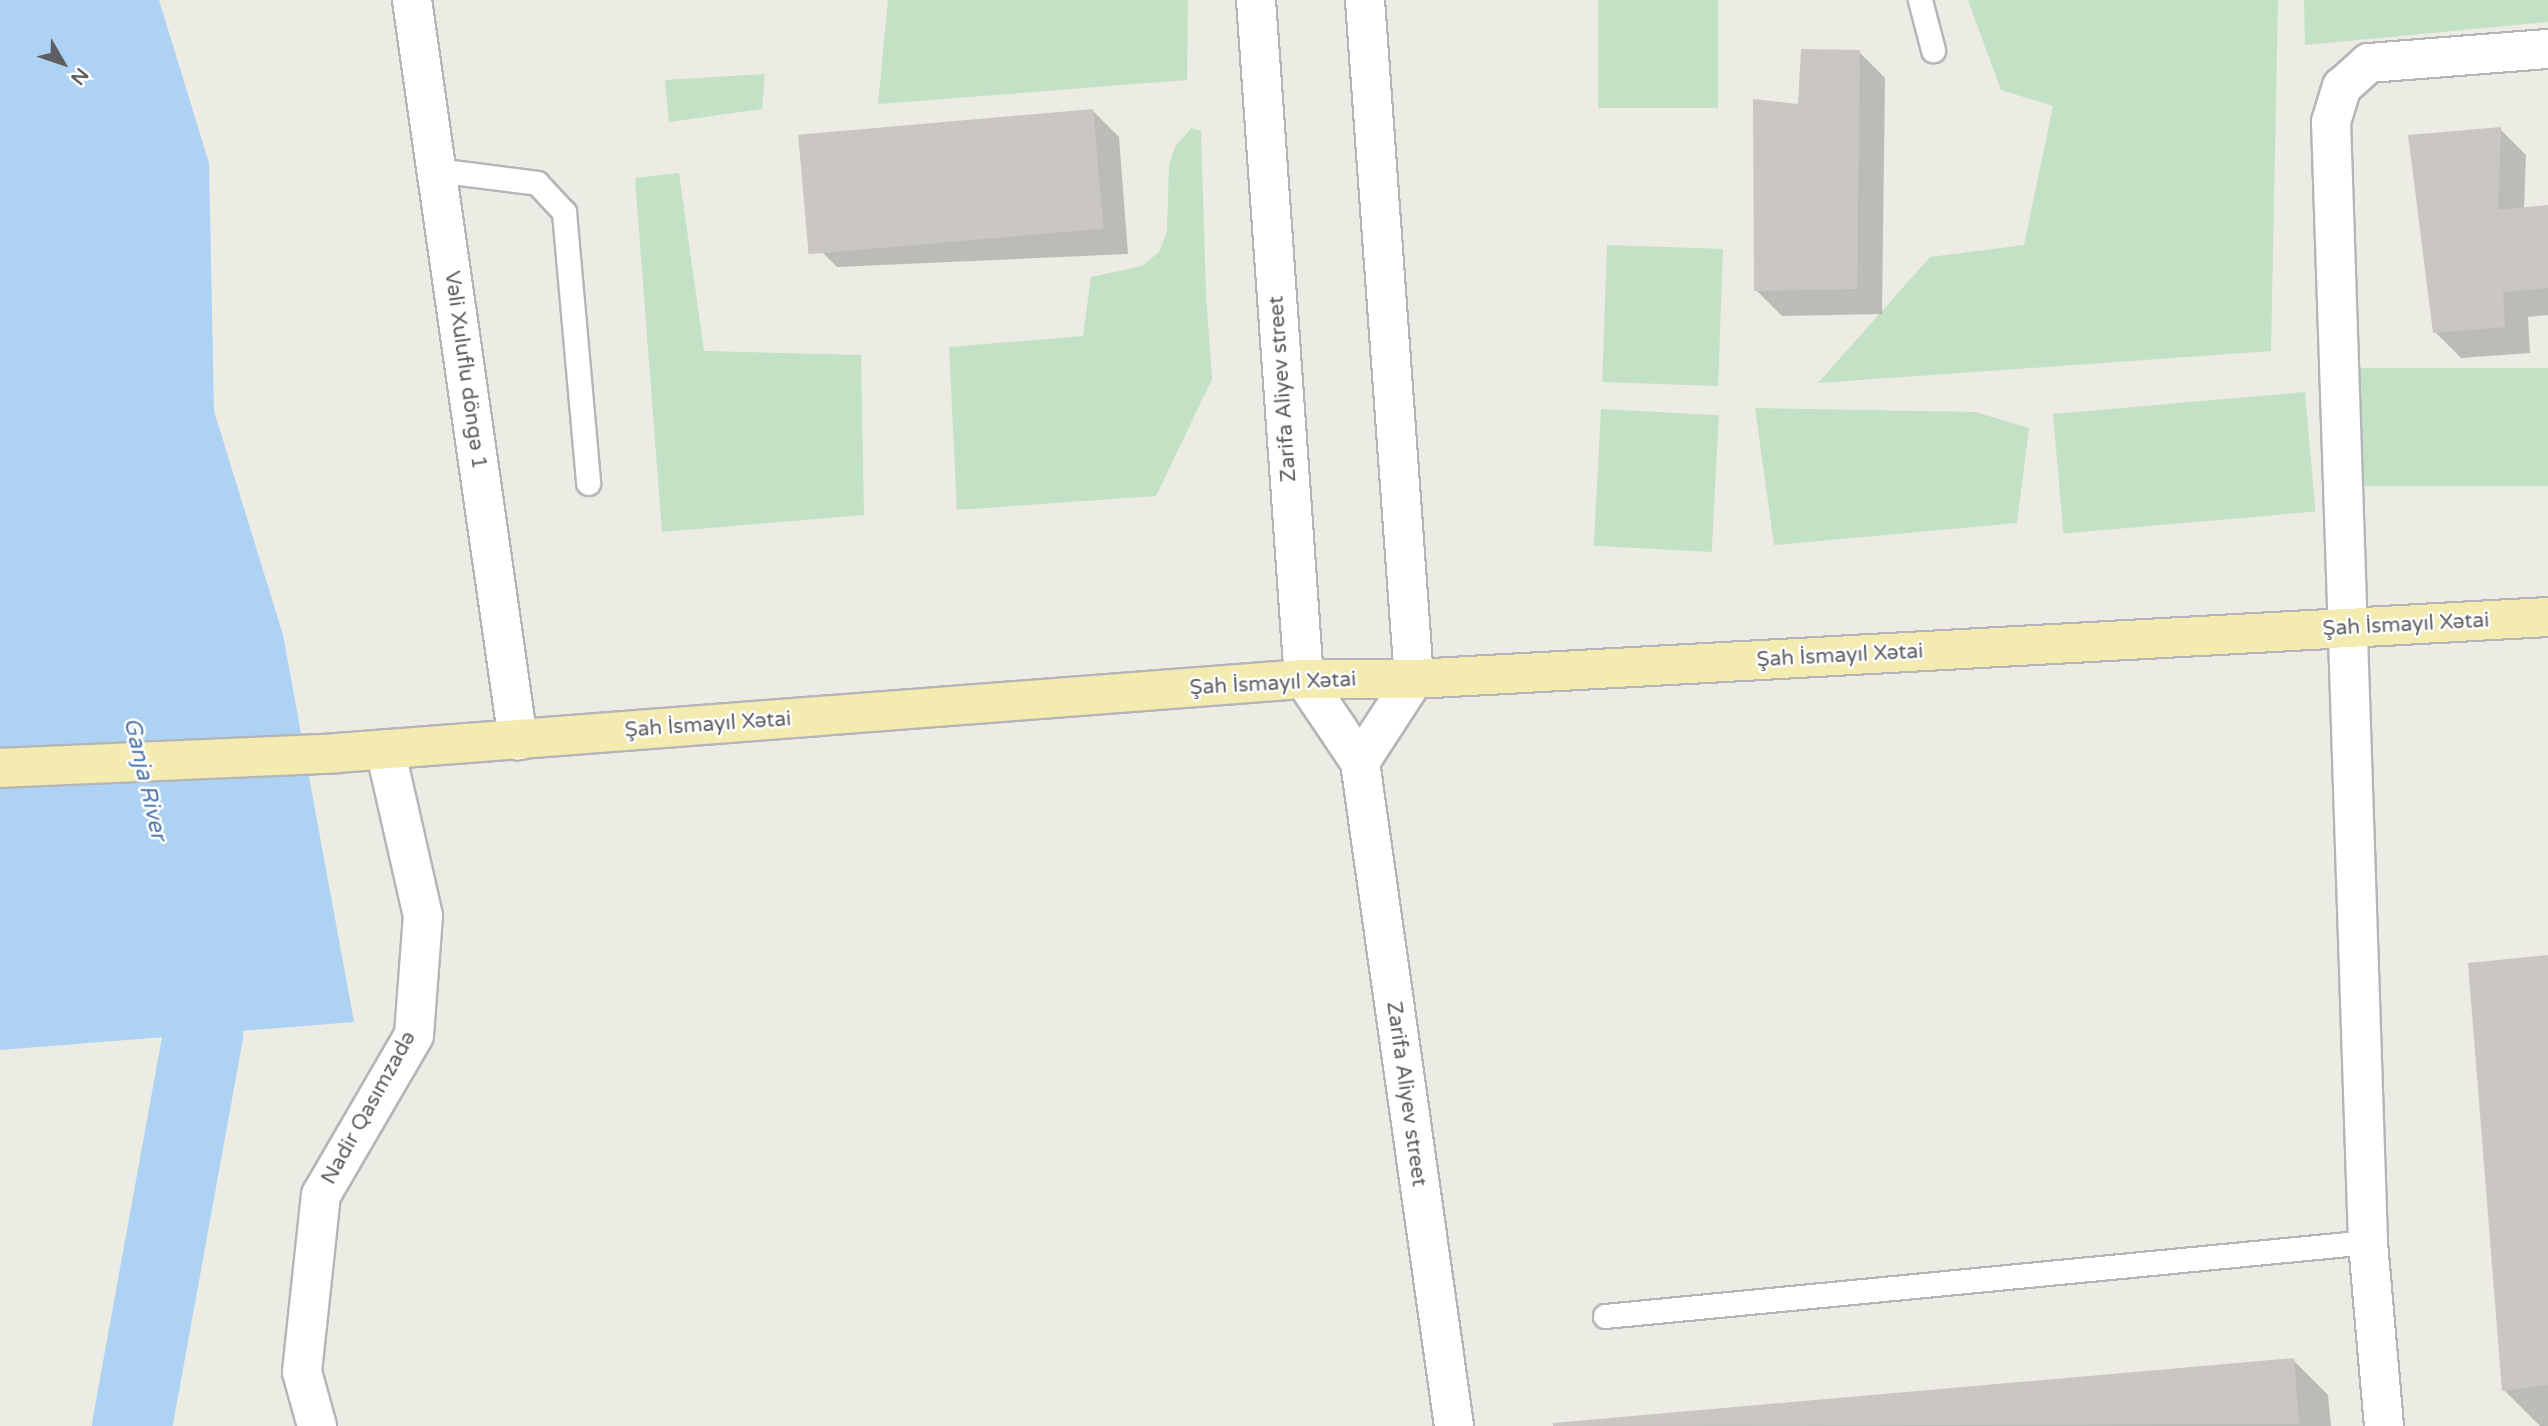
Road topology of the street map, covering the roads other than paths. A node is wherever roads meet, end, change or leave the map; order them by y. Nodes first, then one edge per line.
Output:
1 (412, 0) edge
2 (1256, 0) edge
3 (1365, 0) edge
4 (1920, 0) edge
5 (2548, 49) edge
6 (1933, 50) dead end
7 (436, 170) junction
8 (588, 484) dead end
9 (2548, 617) edge
10 (2348, 628) junction
11 (1304, 679) junction
12 (1414, 679) junction
13 (518, 740) junction
14 (385, 749) junction
15 (1360, 762) junction
16 (0, 768) edge
17 (2368, 1242) junction
18 (1605, 1316) dead end
19 (317, 1426) edge
20 (1454, 1426) edge
21 (2384, 1426) edge

1 - 7 street, Vəli Xuluflu döngə 1
2 - 11 street, Zarifa Aliyev street
3 - 12 street
4 - 6 lane
5 - 10 street
7 - 8 lane
7 - 13 street, Vəli Xuluflu döngə 1
9 - 10 main road, Şah İsmayıl Xətai
10 - 12 main road, Şah İsmayıl Xətai
10 - 17 street
11 - 12 main road, Şah İsmayıl Xətai
11 - 13 main road, Şah İsmayıl Xətai
11 - 15 street, Zarifa Aliyev street
12 - 15 street
13 - 14 main road, Şah İsmayıl Xətai
14 - 16 main road, Şah İsmayıl Xətai
14 - 19 street, Nadir Qasımzadə
15 - 20 street, Zarifa Aliyev street
17 - 18 lane
17 - 21 street

